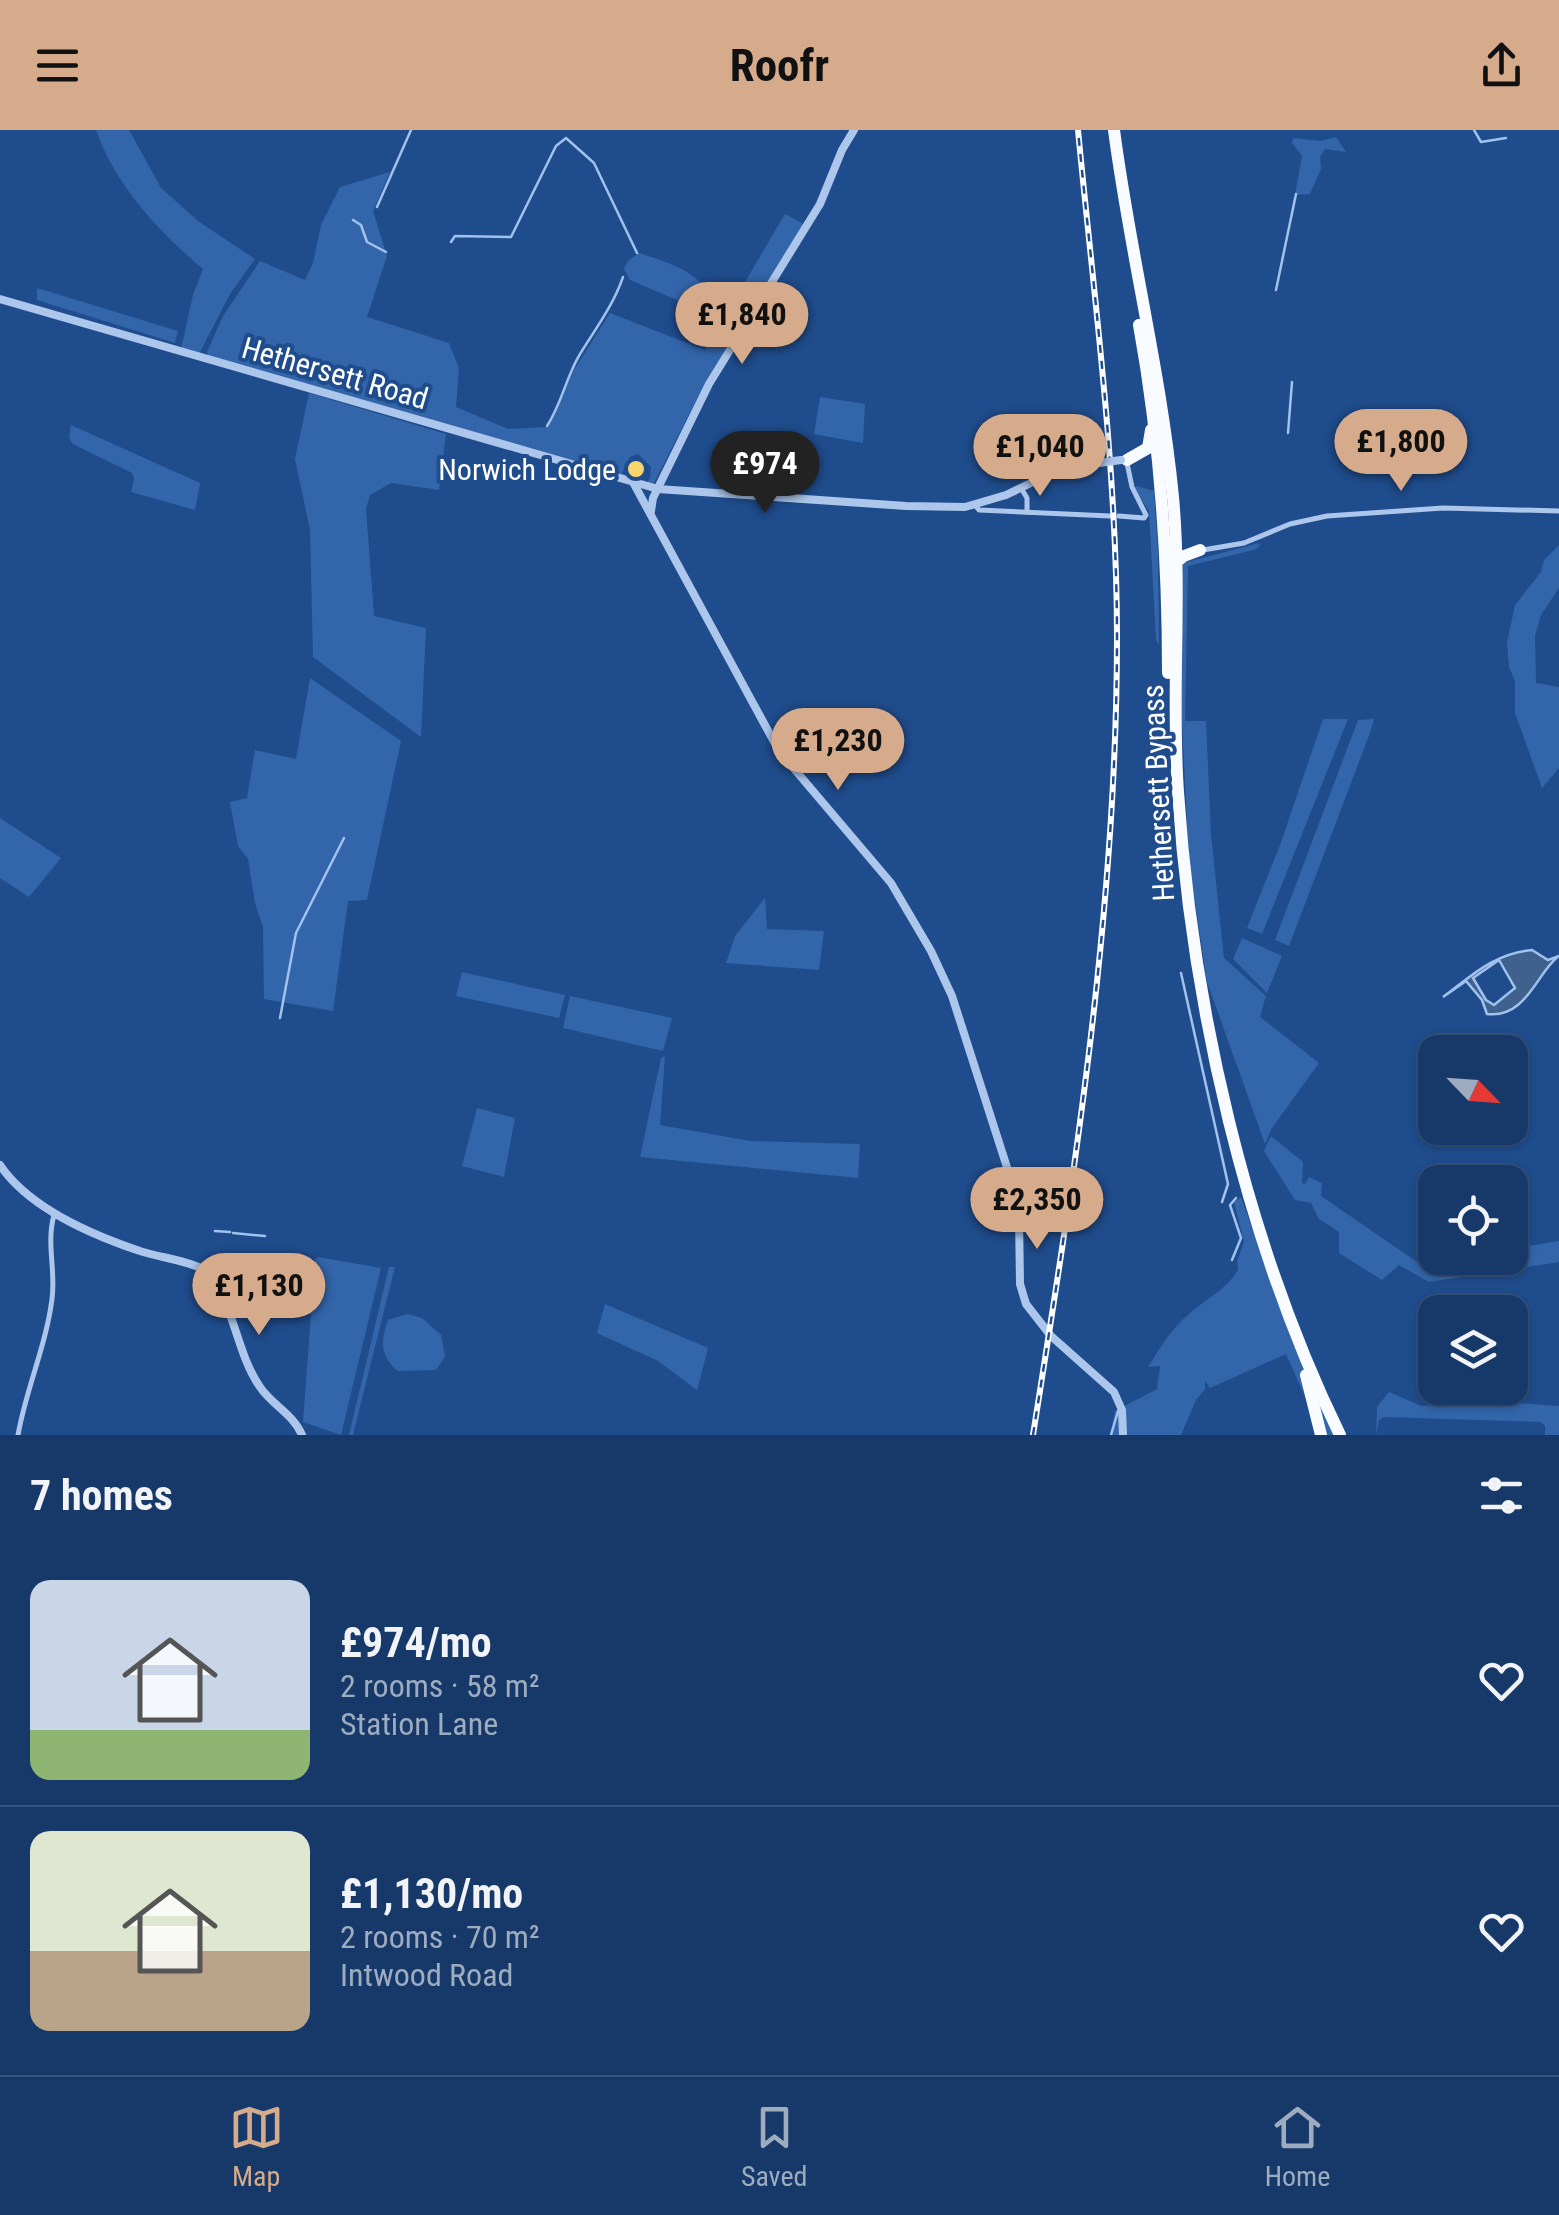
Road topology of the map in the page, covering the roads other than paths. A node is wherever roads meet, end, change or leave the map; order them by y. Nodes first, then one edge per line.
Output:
1 (854, 130) edge
2 (1110, 130) edge
3 (0, 299) edge
4 (1151, 394) junction
5 (1124, 460) junction
6 (634, 484) junction
7 (1022, 488) junction
8 (658, 489) junction
9 (975, 506) junction
10 (1163, 508) junction
11 (1559, 511) edge
12 (651, 512) junction
13 (1027, 512) junction
14 (1110, 516) dead end
15 (1119, 516) dead end
16 (1176, 541) junction
17 (1200, 550) junction
18 (1176, 562) junction
19 (0, 1165) edge
20 (56, 1212) junction
21 (18, 1435) edge
22 (302, 1435) edge
23 (1123, 1435) edge
24 (1322, 1435) edge
25 (1340, 1435) edge

1 - 8 street
2 - 4 highway, Hethersett Bypass
2 - 16 highway, Hethersett Bypass
3 - 6 street, Hethersett Road
4 - 5 highway
4 - 10 highway, Hethersett Bypass
5 - 7 street, bridge
5 - 10 highway
5 - 15 street
6 - 8 street, Hethersett Road
6 - 12 street
7 - 9 street
7 - 13 street
8 - 9 street, Hethersett Road
8 - 12 street
9 - 13 street
10 - 24 highway, Hethersett Bypass
11 - 17 street
12 - 23 street
13 - 14 street
16 - 17 highway
16 - 18 highway, Hethersett Bypass
17 - 18 highway
18 - 25 highway, Hethersett Bypass
19 - 20 street
20 - 21 street
20 - 22 street

